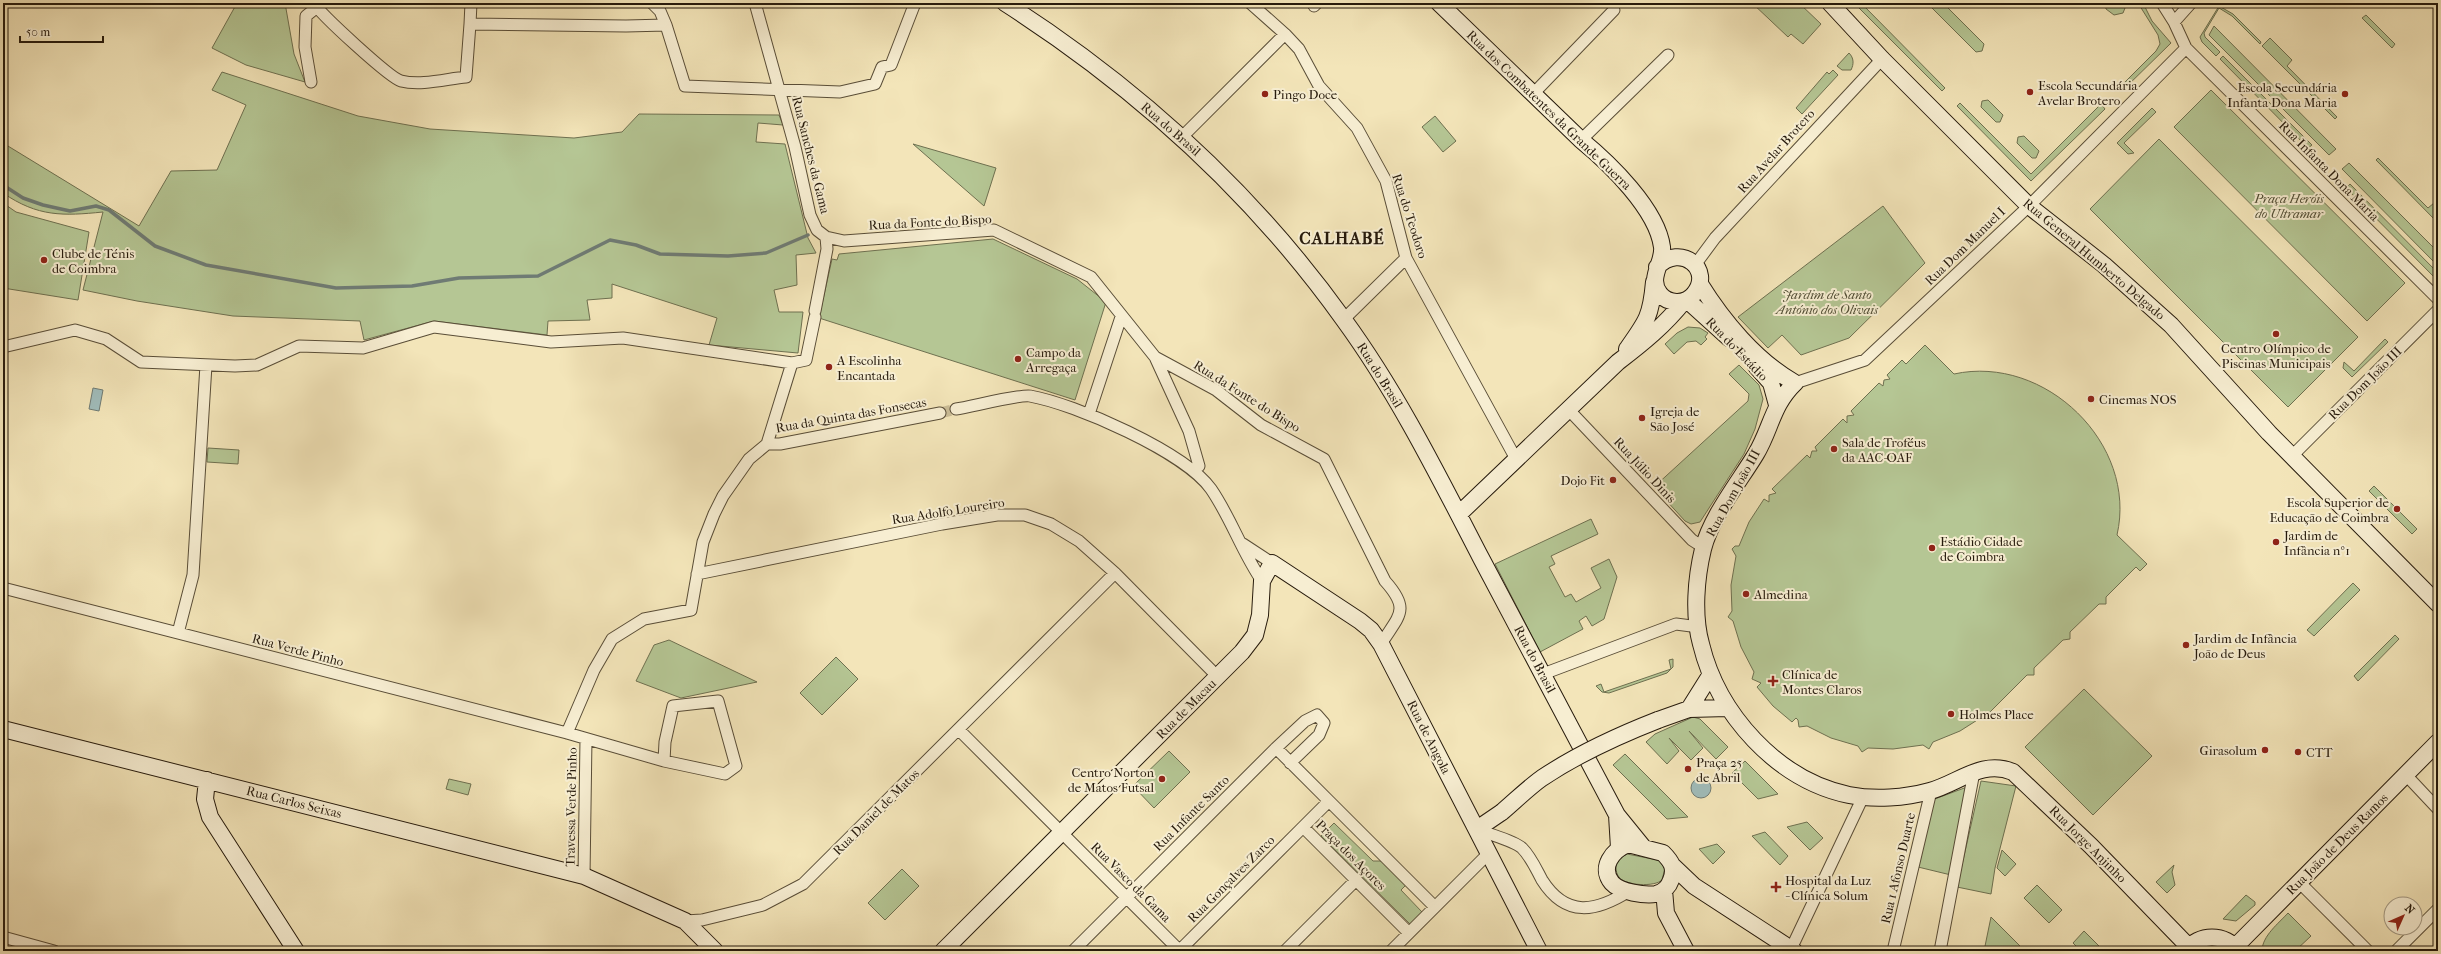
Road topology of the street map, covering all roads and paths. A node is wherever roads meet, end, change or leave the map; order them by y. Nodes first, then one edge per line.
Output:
1 (470, 3) edge
2 (652, 3) edge
3 (755, 3) edge
4 (915, 3) edge
5 (1005, 3) edge
6 (1250, 3) edge
7 (1439, 3) edge
8 (1830, 3) edge
9 (2162, 3) edge
10 (2192, 3) edge
11 (317, 4) edge
12 (1614, 10) dead end
13 (2174, 22) junction
14 (470, 24) junction
15 (666, 25) junction
16 (1285, 34) junction
17 (2186, 48) junction
18 (1668, 55) dead end
19 (1882, 59) junction
20 (311, 82) dead end
21 (780, 91) junction
22 (1533, 94) junction
23 (1182, 138) junction
24 (1581, 140) junction
25 (2029, 206) junction
26 (826, 237) junction
27 (1406, 258) junction
28 (1696, 265) junction
29 (1656, 274) junction
30 (1700, 284) junction
31 (2438, 299) edge
32 (1686, 301) junction
33 (2438, 310) edge
34 (1121, 316) junction
35 (1344, 319) junction
36 (3, 347) edge
37 (1155, 358) junction
38 (1618, 362) junction
39 (792, 363) junction
40 (206, 365) junction
41 (1795, 383) junction
42 (1777, 405) junction
43 (1568, 409) junction
44 (956, 410) tunnel mouth
45 (940, 413) tunnel mouth
46 (1089, 414) junction
47 (767, 444) junction
48 (2292, 456) junction
49 (1516, 459) junction
50 (1199, 466) dead end
51 (1459, 514) junction
52 (1240, 542) junction
53 (1703, 547) junction
54 (1272, 563) junction
55 (697, 574) junction
56 (1115, 574) junction
57 (1262, 581) junction
58 (3, 588) edge
59 (2438, 604) edge
60 (1698, 627) junction
61 (178, 633) junction
62 (1381, 644) junction
63 (1543, 674) junction
64 (1711, 674) junction
65 (1218, 677) junction
66 (1728, 708) junction
67 (1689, 709) junction
68 (3, 729) edge
69 (959, 730) junction
70 (567, 733) junction
71 (586, 739) junction
72 (2438, 742) edge
73 (1276, 748) junction
74 (664, 761) junction
75 (1290, 763) junction
76 (1974, 772) junction
77 (2406, 774) junction
78 (207, 780) junction
79 (1931, 791) junction
80 (1863, 797) junction
81 (1329, 801) junction
82 (2438, 809) edge
83 (1617, 815) junction
84 (1303, 827) junction
85 (1477, 829) junction
86 (1062, 833) junction
87 (1643, 847) junction
88 (1619, 848) junction
89 (1489, 853) junction
90 (1673, 866) junction
91 (584, 876) junction
92 (1356, 880) junction
93 (2299, 882) junction
94 (1694, 886) junction
95 (1666, 888) junction
96 (1629, 891) junction
97 (1126, 898) junction
98 (1435, 907) junction
99 (2438, 909) edge
100 (685, 921) junction
101 (1409, 933) junction
102 (3, 937) edge
103 (28, 947) edge
104 (2188, 949) edge
105 (2237, 949) edge
106 (1792, 950) edge
107 (54, 951) edge
108 (296, 951) edge
109 (715, 951) edge
110 (943, 951) edge
111 (1073, 951) edge
112 (1179, 951) edge
113 (1285, 951) edge
114 (1391, 951) edge
115 (1540, 951) edge
116 (1686, 951) edge
117 (1893, 951) edge
118 (1940, 951) edge
119 (2368, 951) edge
120 (2396, 951) edge

1 - 14 street
2 - 15 street
3 - 21 street, Rua Sanches da Gama
4 - 21 street
5 - 23 street, Rua do Brasil
6 - 16 street, Rua do Teodoro
7 - 22 street, Rua dos Combatentes da Grande Guerra
8 - 19 street, Rua General Humberto Delgado
9 - 13 street, Rua Infanta Dona Maria
10 - 13 street
11 - 14 street
11 - 20 street
12 - 22 street
13 - 17 street, Rua Infanta Dona Maria
14 - 15 street
15 - 21 street
16 - 23 street
16 - 27 street, Rua do Teodoro
17 - 25 street, Rua Dom Manuel I
17 - 31 street, Rua Infanta Dona Maria
18 - 24 street
19 - 25 street, Rua General Humberto Delgado
19 - 28 street, Rua Avelar Brotero
21 - 26 street, Rua Sanches da Gama
22 - 24 street, Rua dos Combatentes da Grande Guerra
23 - 35 street, Rua do Brasil
24 - 29 street, Rua dos Combatentes da Grande Guerra
25 - 41 street, Rua Dom Manuel I
25 - 48 street, Rua General Humberto Delgado
26 - 34 street, Rua da Fonte do Bispo
26 - 39 street
27 - 35 street
27 - 49 street, Rua do Teodoro
28 - 29 street
28 - 30 street
29 - 32 street
29 - 38 street, Rua dos Combatentes da Grande Guerra
30 - 32 street
30 - 41 street, Rua do Estádio
32 - 38 street, Rua dos Combatentes da Grande Guerra
32 - 42 street, Rua do Estádio
33 - 48 street, Rua Dom João III
34 - 37 street, Rua da Fonte do Bispo
34 - 46 street
35 - 51 street, Rua do Brasil
36 - 40 street
37 - 50 street
37 - 62 street, Rua da Fonte do Bispo
38 - 43 street, Rua dos Combatentes da Grande Guerra
39 - 40 street
39 - 47 street
40 - 61 street
41 - 42 street, Rua Dom João III
42 - 53 street, Rua Dom João III
43 - 49 street, Rua dos Combatentes da Grande Guerra
43 - 53 street, Rua Júlio Dinis
44 - 46 street
45 - 47 street, Rua da Quinta das Fonsecas
46 - 52 street
47 - 55 street
48 - 59 street, Rua General Humberto Delgado
49 - 51 street, Rua dos Combatentes da Grande Guerra
51 - 63 street, Rua do Brasil
52 - 54 street
52 - 57 street
53 - 60 street, Rua Dom João III
54 - 57 street, Rua de Macau
54 - 62 street, Rua de Angola
55 - 56 street, Rua Adolfo Loureiro
55 - 70 street
56 - 65 street, Rua Adolfo Loureiro
56 - 69 street, Rua Daniel de Matos
57 - 65 street, Rua de Macau
58 - 61 street, Rua Verde Pinho
60 - 63 street
60 - 64 street, Rua Dom João III
61 - 70 street, Rua Verde Pinho
62 - 85 street, Rua de Angola
63 - 83 street, Rua do Brasil
64 - 66 street, Rua Dom João III
64 - 67 street
65 - 86 street, Rua de Macau
66 - 67 street
66 - 80 street, Rua Dom João III
67 - 85 street, bridge
68 - 78 street, Rua Carlos Seixas
69 - 86 street, Rua Vasco da Gama
69 - 100 street, Rua Daniel de Matos
70 - 71 street, Rua Verde Pinho
71 - 74 street, Rua Verde Pinho
71 - 91 street, Travessa Verde Pinho
72 - 77 street, Rua João de Deus Ramos
73 - 75 street
73 - 75 street, Rua Infante Santo
73 - 97 street, Rua Infante Santo
74 - 74 street, Rua Verde Pinho
75 - 81 street
76 - 79 street, Rua Dom João III
76 - 104 street, Rua Jorge Anjinho
76 - 118 street
77 - 82 street
77 - 93 street, Rua João de Deus Ramos
78 - 91 street, Rua Carlos Seixas
78 - 108 street
79 - 80 street, Rua Dom João III
79 - 117 street, Rua 1 Afonso Duarte
80 - 106 street
81 - 84 street, Praça dos Açores
81 - 98 street, Praça dos Açores
83 - 87 street
83 - 88 street, Rua do Brasil
84 - 92 street, Praça dos Açores
84 - 112 street, Rua Gonçalves Zarco
85 - 89 street, Rua de Angola
85 - 96 street
86 - 97 street, Rua Vasco da Gama
86 - 110 street, Rua de Macau
87 - 88 street
87 - 90 street
88 - 96 street
89 - 98 street
89 - 115 street, Rua de Angola
90 - 94 street
90 - 95 street
91 - 100 street, Rua Daniel de Matos
92 - 101 street, Praça dos Açores
92 - 113 street
93 - 105 street, Rua João de Deus Ramos
93 - 119 street
94 - 95 street
94 - 106 street
95 - 96 street
95 - 116 street
97 - 111 street, Rua Infante Santo
97 - 112 street, Rua Vasco da Gama
98 - 101 street
99 - 120 street
100 - 109 street
101 - 114 street
102 - 103 street
103 - 107 street
104 - 105 street

